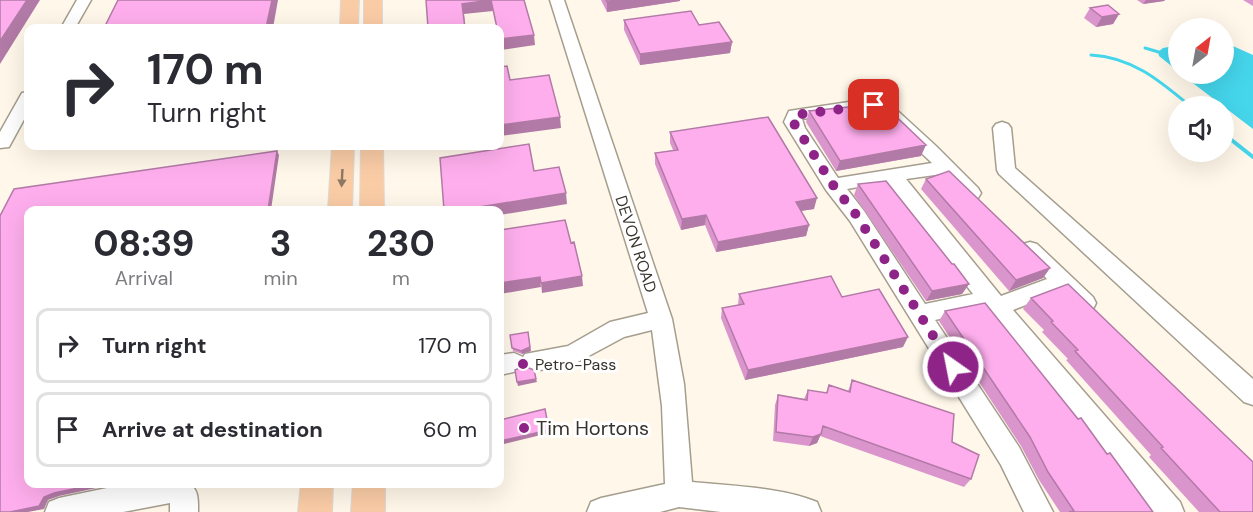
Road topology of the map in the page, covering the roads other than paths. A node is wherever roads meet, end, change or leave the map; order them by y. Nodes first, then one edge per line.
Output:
1 (84, 0) edge
2 (350, 0) edge
3 (373, 0) edge
4 (557, 0) edge
5 (70, 24) edge
6 (349, 24) edge
7 (373, 24) edge
8 (24, 105) edge
9 (1002, 128) dead end
10 (3, 143) dead end
11 (343, 150) edge
12 (372, 150) edge
13 (946, 167) junction
14 (892, 175) junction
15 (833, 185) junction
16 (340, 206) edge
17 (372, 206) edge
18 (989, 210) edge
19 (1014, 234) edge
20 (1063, 282) junction
21 (994, 303) junction
22 (919, 314) junction
23 (1100, 317) edge
24 (661, 319) junction
25 (516, 363) edge
26 (1253, 394) edge
27 (317, 488) edge
28 (369, 488) edge
29 (679, 494) junction
30 (59, 512) edge
31 (184, 512) edge
32 (315, 512) edge
33 (368, 512) edge
34 (601, 512) edge
35 (807, 512) edge
36 (1039, 512) edge
37 (1170, 512) edge

1 - 5 street
2 - 6 main road
3 - 7 main road
4 - 24 street, DEVON ROAD
8 - 10 street
9 - 26 street
11 -> 16 main road
12 - 17 main road
13 - 14 street
13 - 15 street
13 - 18 street
14 - 15 street
14 - 21 street
15 - 22 street
19 - 20 street
20 - 21 street
20 - 23 street
21 - 22 street
21 - 37 street
22 - 36 street
24 - 25 street
24 - 29 street, DEVON ROAD
27 - 32 main road
28 - 33 main road
29 - 34 street
29 - 35 street
30 - 31 street

